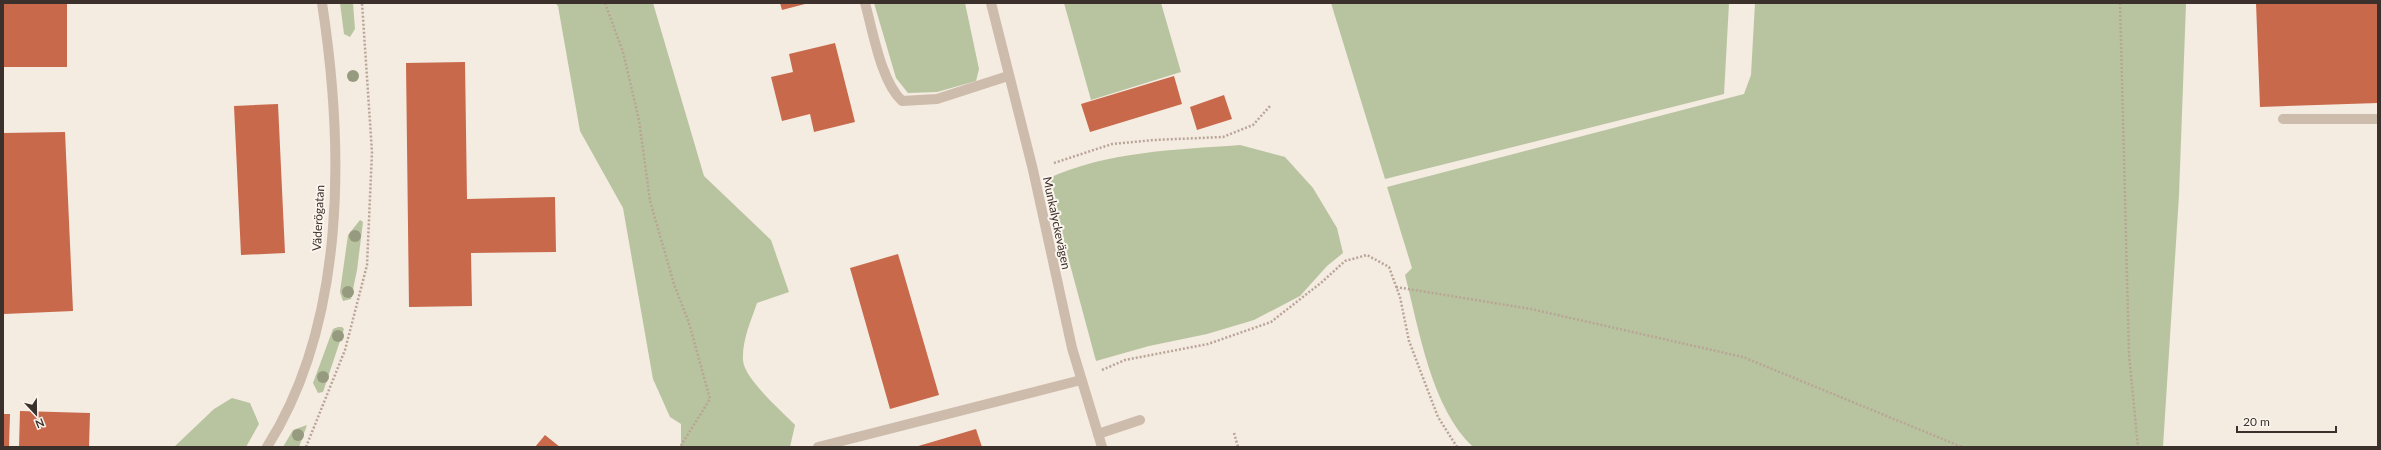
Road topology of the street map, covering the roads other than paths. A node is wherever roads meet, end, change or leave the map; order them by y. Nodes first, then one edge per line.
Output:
1 (322, 3) edge
2 (865, 3) edge
3 (991, 3) edge
4 (1008, 76) junction
5 (2283, 119) dead end
6 (2378, 119) edge
7 (1082, 380) junction
8 (1140, 420) dead end
9 (1098, 434) junction
10 (267, 447) edge
11 (818, 447) edge
12 (1102, 447) edge

1 - 10 street, Väderögatan
2 - 4 street
3 - 4 street, Munkalyckevägen
4 - 7 street, Munkalyckevägen
5 - 6 street
7 - 9 street, Munkalyckevägen
7 - 11 street
8 - 9 street
9 - 12 street, Munkalyckevägen

